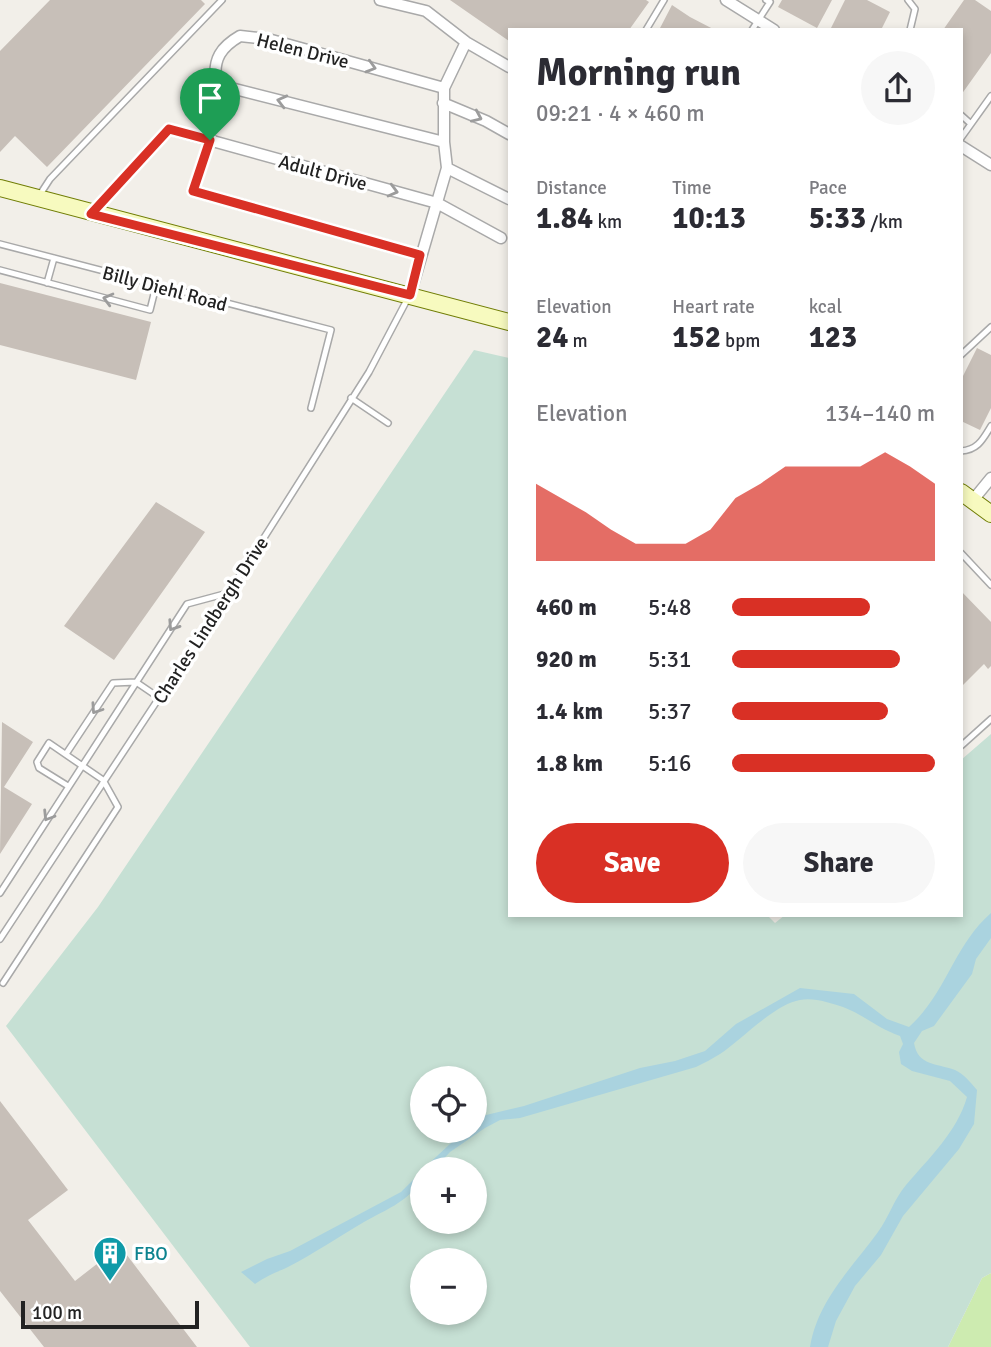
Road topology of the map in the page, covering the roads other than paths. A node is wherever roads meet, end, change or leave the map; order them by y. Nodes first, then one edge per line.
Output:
1 (222, 0) edge
2 (380, 0) edge
3 (664, 0) edge
4 (726, 0) edge
5 (908, 0) edge
6 (768, 1) edge
7 (739, 4) edge
8 (755, 25) edge
9 (647, 28) edge
10 (910, 28) edge
11 (466, 42) junction
12 (508, 66) edge
13 (444, 88) junction
14 (991, 96) edge
15 (443, 103) junction
16 (963, 117) edge
17 (971, 124) junction
18 (508, 133) edge
19 (963, 135) edge
20 (210, 140) junction
21 (444, 142) junction
22 (963, 147) edge
23 (991, 164) edge
24 (447, 168) junction
25 (0, 188) edge
26 (37, 198) junction
27 (508, 198) edge
28 (437, 203) junction
29 (91, 214) junction
30 (501, 238) dead end
31 (0, 244) edge
32 (420, 255) junction
33 (54, 258) junction
34 (0, 270) edge
35 (47, 283) junction
36 (156, 286) junction
37 (410, 295) junction
38 (508, 322) edge
39 (991, 327) edge
40 (963, 353) edge
41 (351, 398) junction
42 (311, 408) dead end
43 (388, 423) dead end
44 (991, 426) edge
45 (963, 451) edge
46 (991, 478) edge
47 (967, 496) edge
48 (991, 514) edge
49 (963, 555) edge
50 (991, 585) edge
51 (228, 593) junction
52 (135, 682) junction
53 (158, 697) junction
54 (991, 719) edge
55 (963, 744) edge
56 (66, 754) junction
57 (81, 765) junction
58 (103, 780) junction
59 (68, 786) junction
60 (0, 893) edge
61 (0, 939) edge
62 (3, 983) dead end

1 - 26 lane
2 - 11 street
3 - 9 lane
4 - 7 street
5 - 10 lane
6 - 8 lane
7 - 8 street
11 - 12 street
11 - 13 street
13 - 15 street
21 -> 13 street, Helen Drive
14 - 17 lane
15 -> 18 street
15 - 21 street
16 - 17 lane
17 - 19 lane
20 -> 28 street, Adult Drive
20 - 29 street, Adult Drive
20 - 32 street
21 - 24 street
22 - 23 street
24 - 27 street
24 - 28 street
25 - 26 main road
26 - 29 main road
28 - 30 street, Adult Drive
28 - 32 street
29 - 37 main road
31 - 33 lane, Billy Diehl Road
32 - 37 street
33 - 35 lane
33 - 36 lane, Billy Diehl Road
34 - 35 lane
36 -> 35 lane
36 - 42 lane, Billy Diehl Road
37 - 38 main road
37 - 41 lane, Charles Lindbergh Drive
39 - 40 lane
41 - 43 lane
41 - 51 lane, Charles Lindbergh Drive
44 - 45 lane
46 - 47 street
47 - 48 main road
49 - 50 lane
51 -> 52 lane
51 - 53 lane, Charles Lindbergh Drive
52 - 53 lane
52 -> 56 lane
52 - 57 lane
53 - 58 lane, Charles Lindbergh Drive
54 - 55 lane
56 - 57 lane
56 - 59 lane
57 - 58 lane
57 - 59 lane
58 - 61 lane, Charles Lindbergh Drive
58 - 62 lane
59 -> 60 lane

